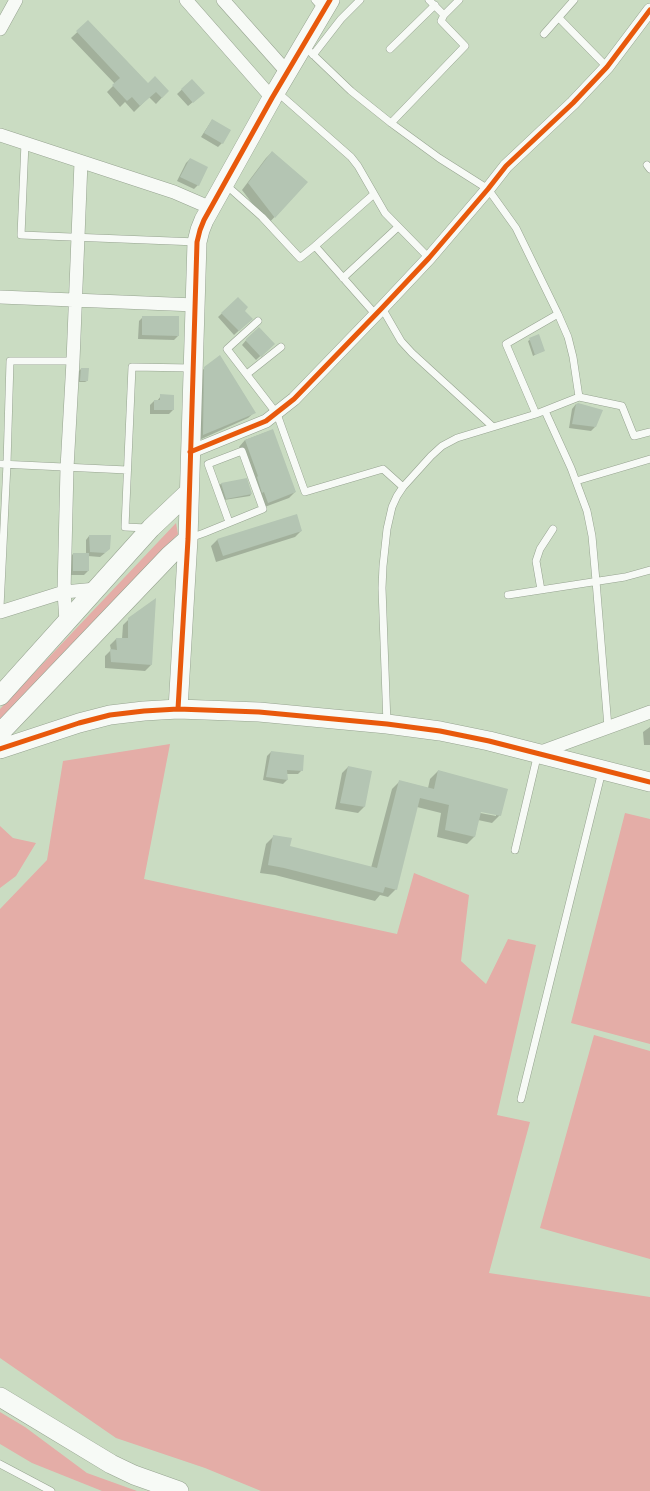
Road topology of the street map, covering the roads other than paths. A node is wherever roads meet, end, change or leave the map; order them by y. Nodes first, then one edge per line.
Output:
1 (16, 0) edge
2 (186, 0) edge
3 (223, 0) edge
4 (360, 0) edge
5 (459, 0) edge
6 (574, 0) edge
7 (432, 3) edge
8 (323, 4) edge
9 (650, 10) edge
10 (444, 15) junction
11 (559, 18) junction
12 (0, 29) edge
13 (544, 34) dead end
14 (390, 49) dead end
15 (308, 50) junction
16 (607, 67) junction
17 (287, 72) junction
18 (274, 94) junction
19 (391, 123) junction
20 (0, 135) edge
21 (25, 143) junction
22 (81, 162) junction
23 (225, 183) junction
24 (488, 189) junction
25 (374, 194) junction
26 (211, 208) junction
27 (398, 227) junction
28 (78, 237) junction
29 (197, 242) junction
30 (315, 246) junction
31 (429, 258) junction
32 (343, 278) junction
33 (0, 297) edge
34 (75, 300) junction
35 (195, 305) junction
36 (379, 312) junction
37 (558, 314) junction
38 (258, 321) dead end
39 (281, 348) dead end
40 (73, 361) junction
41 (192, 368) junction
42 (247, 374) junction
43 (579, 397) junction
44 (545, 411) junction
45 (277, 414) junction
46 (536, 414) junction
47 (492, 426) junction
48 (650, 432) edge
49 (650, 459) edge
50 (197, 460) junction
51 (3, 464) edge
52 (67, 468) junction
53 (127, 470) junction
54 (576, 480) junction
55 (403, 487) junction
56 (188, 492) junction
57 (229, 522) junction
58 (151, 528) junction
59 (553, 529) dead end
60 (188, 539) junction
61 (650, 570) edge
62 (596, 581) junction
63 (96, 589) junction
64 (541, 590) junction
65 (64, 592) junction
66 (508, 595) dead end
67 (0, 607) edge
68 (0, 612) edge
69 (66, 621) junction
70 (0, 696) edge
71 (178, 709) junction
72 (650, 712) edge
73 (387, 724) junction
74 (608, 727) junction
75 (0, 733) edge
76 (0, 750) edge
77 (538, 753) junction
78 (602, 770) junction
79 (650, 782) edge
80 (514, 850) dead end
81 (521, 1100) dead end
82 (0, 1397) edge
83 (0, 1464) edge
84 (51, 1491) edge
85 (179, 1491) edge

1 - 12 street
2 - 18 street
3 - 17 street
4 - 15 lane
5 - 10 lane
6 - 11 lane
7 - 10 lane
7 - 14 lane
8 - 15 street
9 - 16 street
10 - 19 lane
11 - 13 lane
11 - 16 lane
15 - 17 street
15 - 19 lane
16 - 24 street
17 - 18 street
18 - 23 street
18 - 25 lane
19 - 24 lane
20 - 21 street
21 - 22 street
21 - 28 lane
22 - 26 street
22 - 28 street
23 - 26 street
23 - 30 lane
24 - 31 street
24 - 37 lane
25 - 27 lane
25 - 30 lane
26 - 29 street
27 - 31 lane
27 - 32 lane
28 - 29 lane
28 - 34 street
29 - 35 street
30 - 32 lane
31 - 36 street
32 - 36 lane
33 - 34 street
34 - 35 street
34 - 40 street
35 - 41 street
36 - 45 street
36 - 47 lane
37 - 43 lane
37 - 46 lane
38 - 42 lane
39 - 42 lane
40 - 51 lane
40 - 52 street
41 - 50 street
41 - 53 lane
42 - 45 lane
43 - 44 lane
43 - 48 lane
44 - 46 lane
44 - 54 lane
45 - 50 street
45 - 55 lane
46 - 47 lane
47 - 55 lane
49 - 54 lane
50 - 56 street
50 - 57 lane
50 - 57 lane
51 - 52 lane
51 - 67 lane
52 - 53 lane
52 - 65 street
53 - 58 lane
54 - 62 lane
55 - 73 lane
56 - 58 street
56 - 60 street
57 - 60 lane
58 - 63 street
59 - 64 lane
60 - 71 street
60 - 75 street
61 - 62 lane
62 - 64 lane
62 - 74 lane
63 - 65 street
63 - 69 street
64 - 66 lane
65 - 68 street
65 - 69 street
69 - 70 street
71 - 73 street
71 - 76 street
72 - 74 street
73 - 77 street
74 - 77 street
77 - 78 street
77 - 80 lane
78 - 79 street
78 - 81 lane
82 - 85 street
83 - 84 lane

